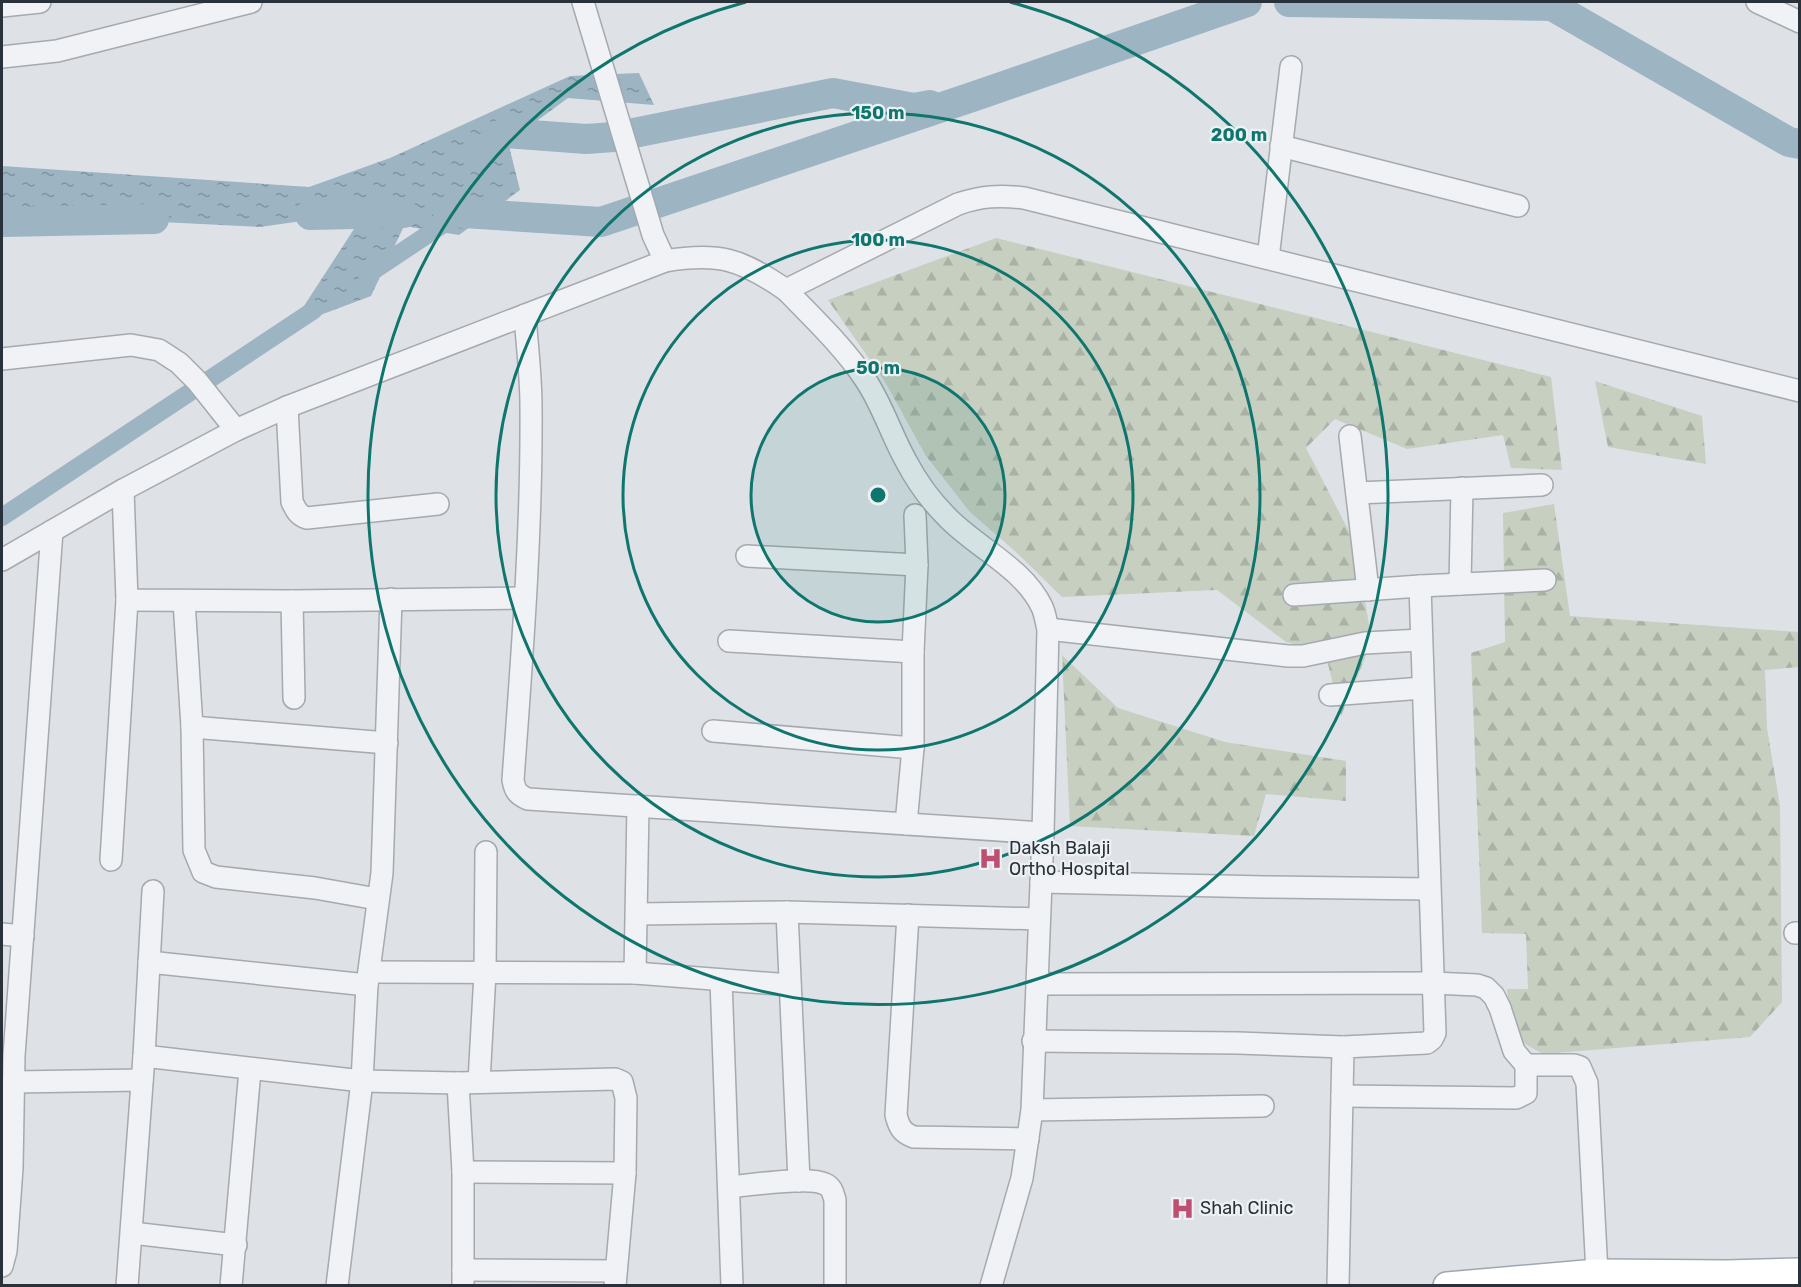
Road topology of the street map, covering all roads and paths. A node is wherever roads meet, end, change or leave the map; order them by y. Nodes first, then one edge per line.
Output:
1 (40, 2) edge
2 (251, 2) edge
3 (583, 2) edge
4 (1756, 2) edge
5 (2, 6) edge
6 (1800, 22) edge
7 (2, 57) edge
8 (1291, 67) dead end
9 (1281, 146) junction
10 (1518, 206) dead end
11 (1268, 258) junction
12 (665, 261) junction
13 (786, 290) junction
14 (525, 315) junction
15 (2, 359) edge
16 (1800, 391) edge
17 (287, 407) junction
18 (230, 423) junction
19 (1350, 436) dead end
20 (1542, 484) dead end
21 (1462, 488) junction
22 (123, 490) junction
23 (1357, 493) junction
24 (438, 504) dead end
25 (915, 515) dead end
26 (52, 531) junction
27 (747, 556) dead end
28 (2, 560) edge
29 (917, 565) junction
30 (1545, 580) dead end
31 (1460, 584) junction
32 (1420, 586) junction
33 (1368, 590) junction
34 (1294, 595) dead end
35 (391, 598) junction
36 (525, 598) junction
37 (127, 600) junction
38 (184, 601) junction
39 (292, 601) junction
40 (1048, 629) junction
41 (1421, 640) junction
42 (729, 641) dead end
43 (913, 652) junction
44 (1423, 688) junction
45 (1330, 695) dead end
46 (294, 698) dead end
47 (192, 727) junction
48 (713, 731) dead end
49 (387, 743) junction
50 (913, 748) junction
51 (638, 806) junction
52 (906, 824) junction
53 (1043, 833) junction
54 (486, 852) dead end
55 (111, 860) dead end
56 (1041, 882) junction
57 (1429, 889) junction
58 (153, 891) dead end
59 (378, 899) junction
60 (787, 912) junction
61 (637, 914) junction
62 (908, 915) junction
63 (1039, 919) junction
64 (2, 934) edge
65 (23, 936) junction
66 (149, 962) junction
67 (485, 973) junction
68 (635, 973) junction
69 (368, 979) junction
70 (721, 980) junction
71 (1433, 983) junction
72 (1037, 984) junction
73 (790, 985) junction
74 (1033, 1041) junction
75 (1344, 1047) junction
76 (8, 1055) edge
77 (144, 1056) junction
78 (1526, 1065) junction
79 (250, 1070) junction
80 (142, 1080) junction
81 (362, 1081) junction
82 (14, 1082) junction
83 (479, 1082) junction
84 (458, 1083) junction
85 (1342, 1096) junction
86 (1263, 1106) dead end
87 (1032, 1110) junction
88 (1028, 1139) junction
89 (464, 1172) junction
90 (625, 1173) junction
91 (800, 1181) junction
92 (729, 1187) junction
93 (132, 1233) junction
94 (236, 1245) junction
95 (2, 1266) edge
96 (1800, 1272) edge
97 (1613, 1277) edge
98 (463, 1278) edge
99 (616, 1278) edge
100 (1728, 1280) edge
101 (1486, 1284) edge
102 (127, 1286) edge
103 (231, 1286) edge
104 (337, 1286) edge
105 (732, 1286) edge
106 (835, 1286) edge
107 (991, 1286) edge
108 (1338, 1286) edge
109 (1447, 1286) edge

1 - 5 street
2 - 7 street
3 - 12 street
4 - 6 street
8 - 9 street
9 - 10 street
9 - 11 street
11 - 13 street
11 - 16 street
12 - 13 street
12 - 14 street
13 - 40 street
14 - 17 street
14 - 36 street
15 - 18 street
17 - 18 street
17 - 24 street
18 - 22 street
19 - 23 street
20 - 21 street
21 - 23 street
21 - 31 street
22 - 26 street
22 - 37 street
23 - 33 street
25 - 29 street
26 - 28 street
26 - 65 street
27 - 29 street
29 - 43 street
30 - 31 street
31 - 32 street
32 - 33 street
32 - 41 street
33 - 34 street
35 - 36 street
35 - 39 street
35 - 49 street
36 - 51 street
37 - 38 street
37 - 55 street
38 - 39 street
38 - 47 street
39 - 46 street
40 - 41 street
40 - 53 street
41 - 44 street
42 - 43 street
43 - 50 street
44 - 45 street
44 - 57 street
47 - 49 street
47 - 59 street
48 - 50 street
49 - 59 street
50 - 52 street
51 - 52 street
51 - 61 street
52 - 53 street
53 - 56 street
54 - 67 street
56 - 57 street
56 - 63 street
57 - 71 street
58 - 66 street
59 - 69 street
60 - 61 street
60 - 62 street
60 - 73 street
61 - 68 street
62 - 63 street
62 - 88 street
63 - 72 street
64 - 65 street
65 - 76 street
66 - 69 street
66 - 77 street
67 - 68 street
67 - 69 street
67 - 83 street
68 - 70 street
69 - 81 street
70 - 73 street
70 - 92 street
71 - 72 street
71 - 75 street
71 - 78 street
72 - 74 street
73 - 91 street
74 - 75 street
74 - 87 street
75 - 85 street
76 - 82 street
77 - 79 street
77 - 80 street
78 - 85 street
78 - 97 street
79 - 81 street
79 - 94 street
80 - 82 street
80 - 93 street
81 - 84 street
81 - 104 street
82 - 95 street
83 - 84 street
83 - 90 street
84 - 89 street
85 - 108 street
86 - 87 street
87 - 88 street
88 - 107 street
89 - 90 street
89 - 98 street
90 - 99 street
91 - 92 street
91 - 106 street
92 - 105 street
93 - 94 street
93 - 102 street
94 - 103 street
96 - 100 main road
97 - 100 main road
97 - 101 main road
98 - 99 street
101 - 109 main road

